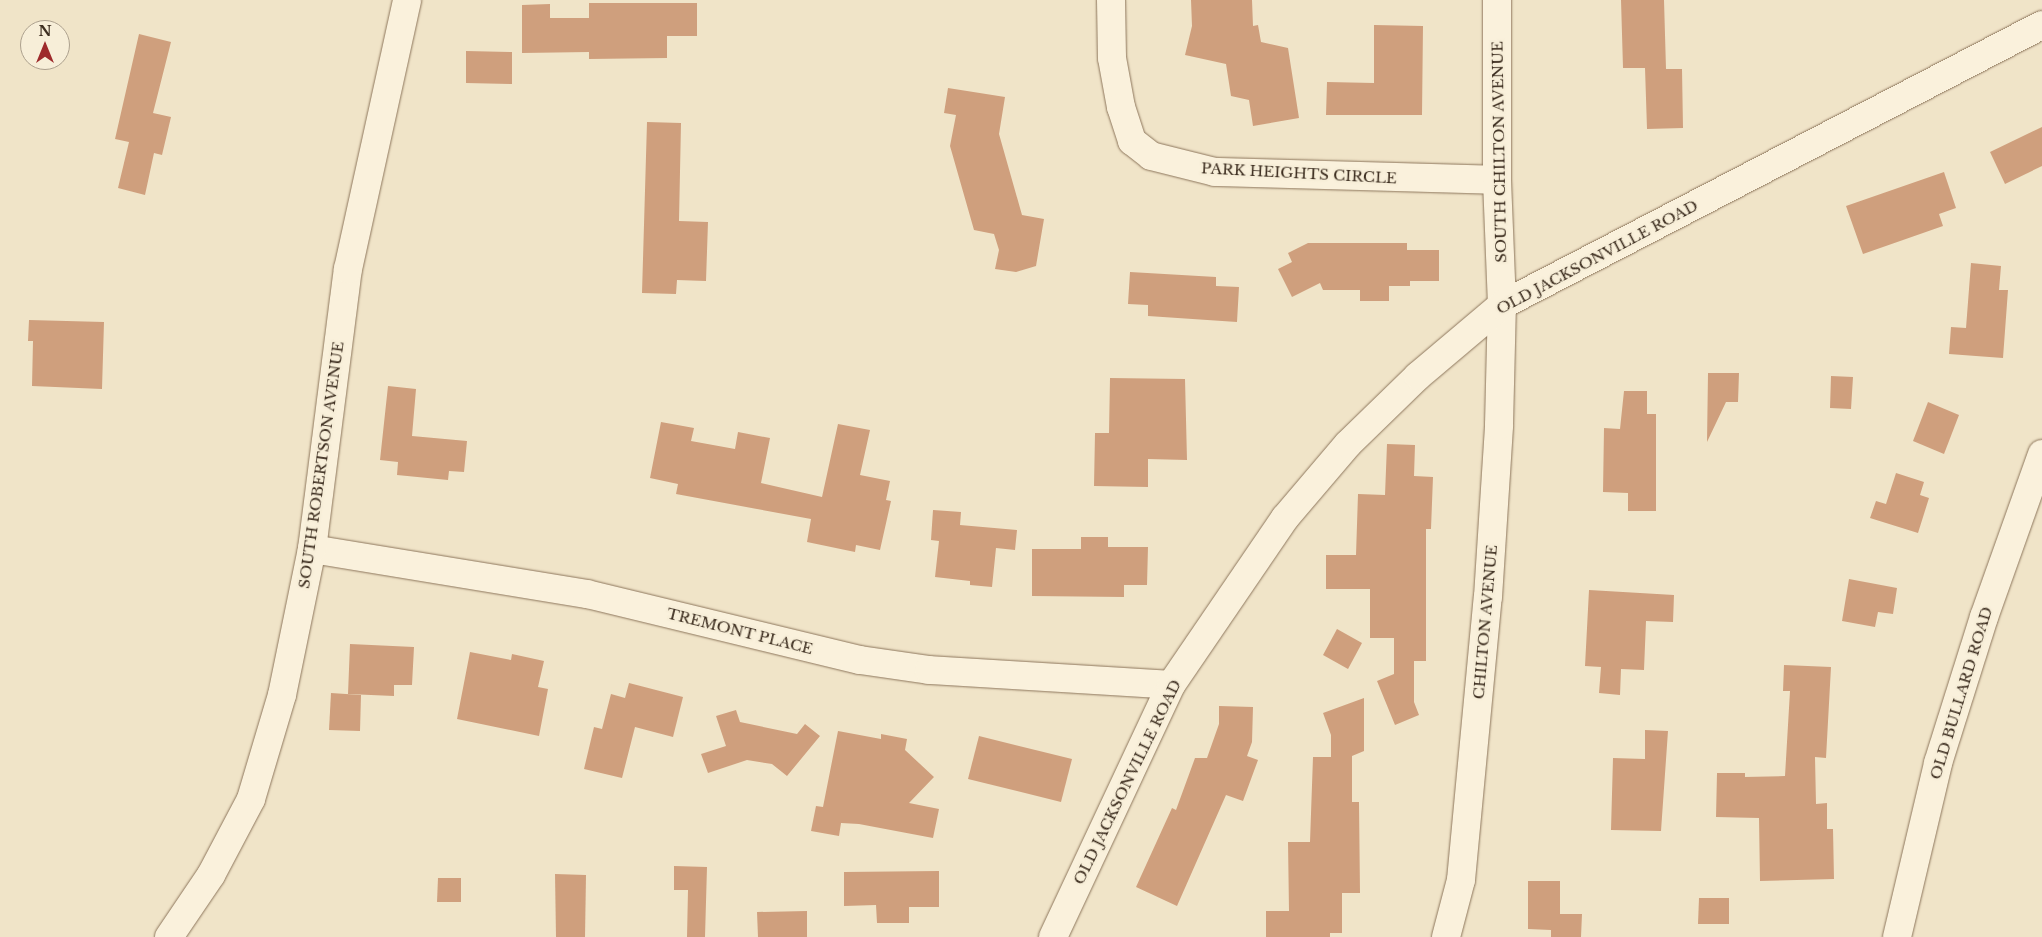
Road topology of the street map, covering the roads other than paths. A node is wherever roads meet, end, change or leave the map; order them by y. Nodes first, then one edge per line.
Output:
1 (407, 0) edge
2 (1111, 0) edge
3 (1497, 0) edge
4 (2042, 25) edge
5 (1497, 180) junction
6 (1502, 305) junction
7 (2042, 454) edge
8 (312, 549) junction
9 (1171, 686) junction
10 (169, 937) edge
11 (1053, 937) edge
12 (1446, 937) edge
13 (1897, 937) edge

1 - 8 street, SOUTH ROBERTSON AVENUE
2 - 5 street, PARK HEIGHTS CIRCLE
3 - 5 street, SOUTH CHILTON AVENUE
4 - 6 street, OLD JACKSONVILLE ROAD
5 - 6 street, SOUTH CHILTON AVENUE
6 - 9 street, OLD JACKSONVILLE ROAD
6 - 12 street, CHILTON AVENUE
7 - 13 street, OLD BULLARD ROAD
8 - 9 street, TREMONT PLACE
8 - 10 street, SOUTH ROBERTSON AVENUE
9 - 11 street, OLD JACKSONVILLE ROAD

